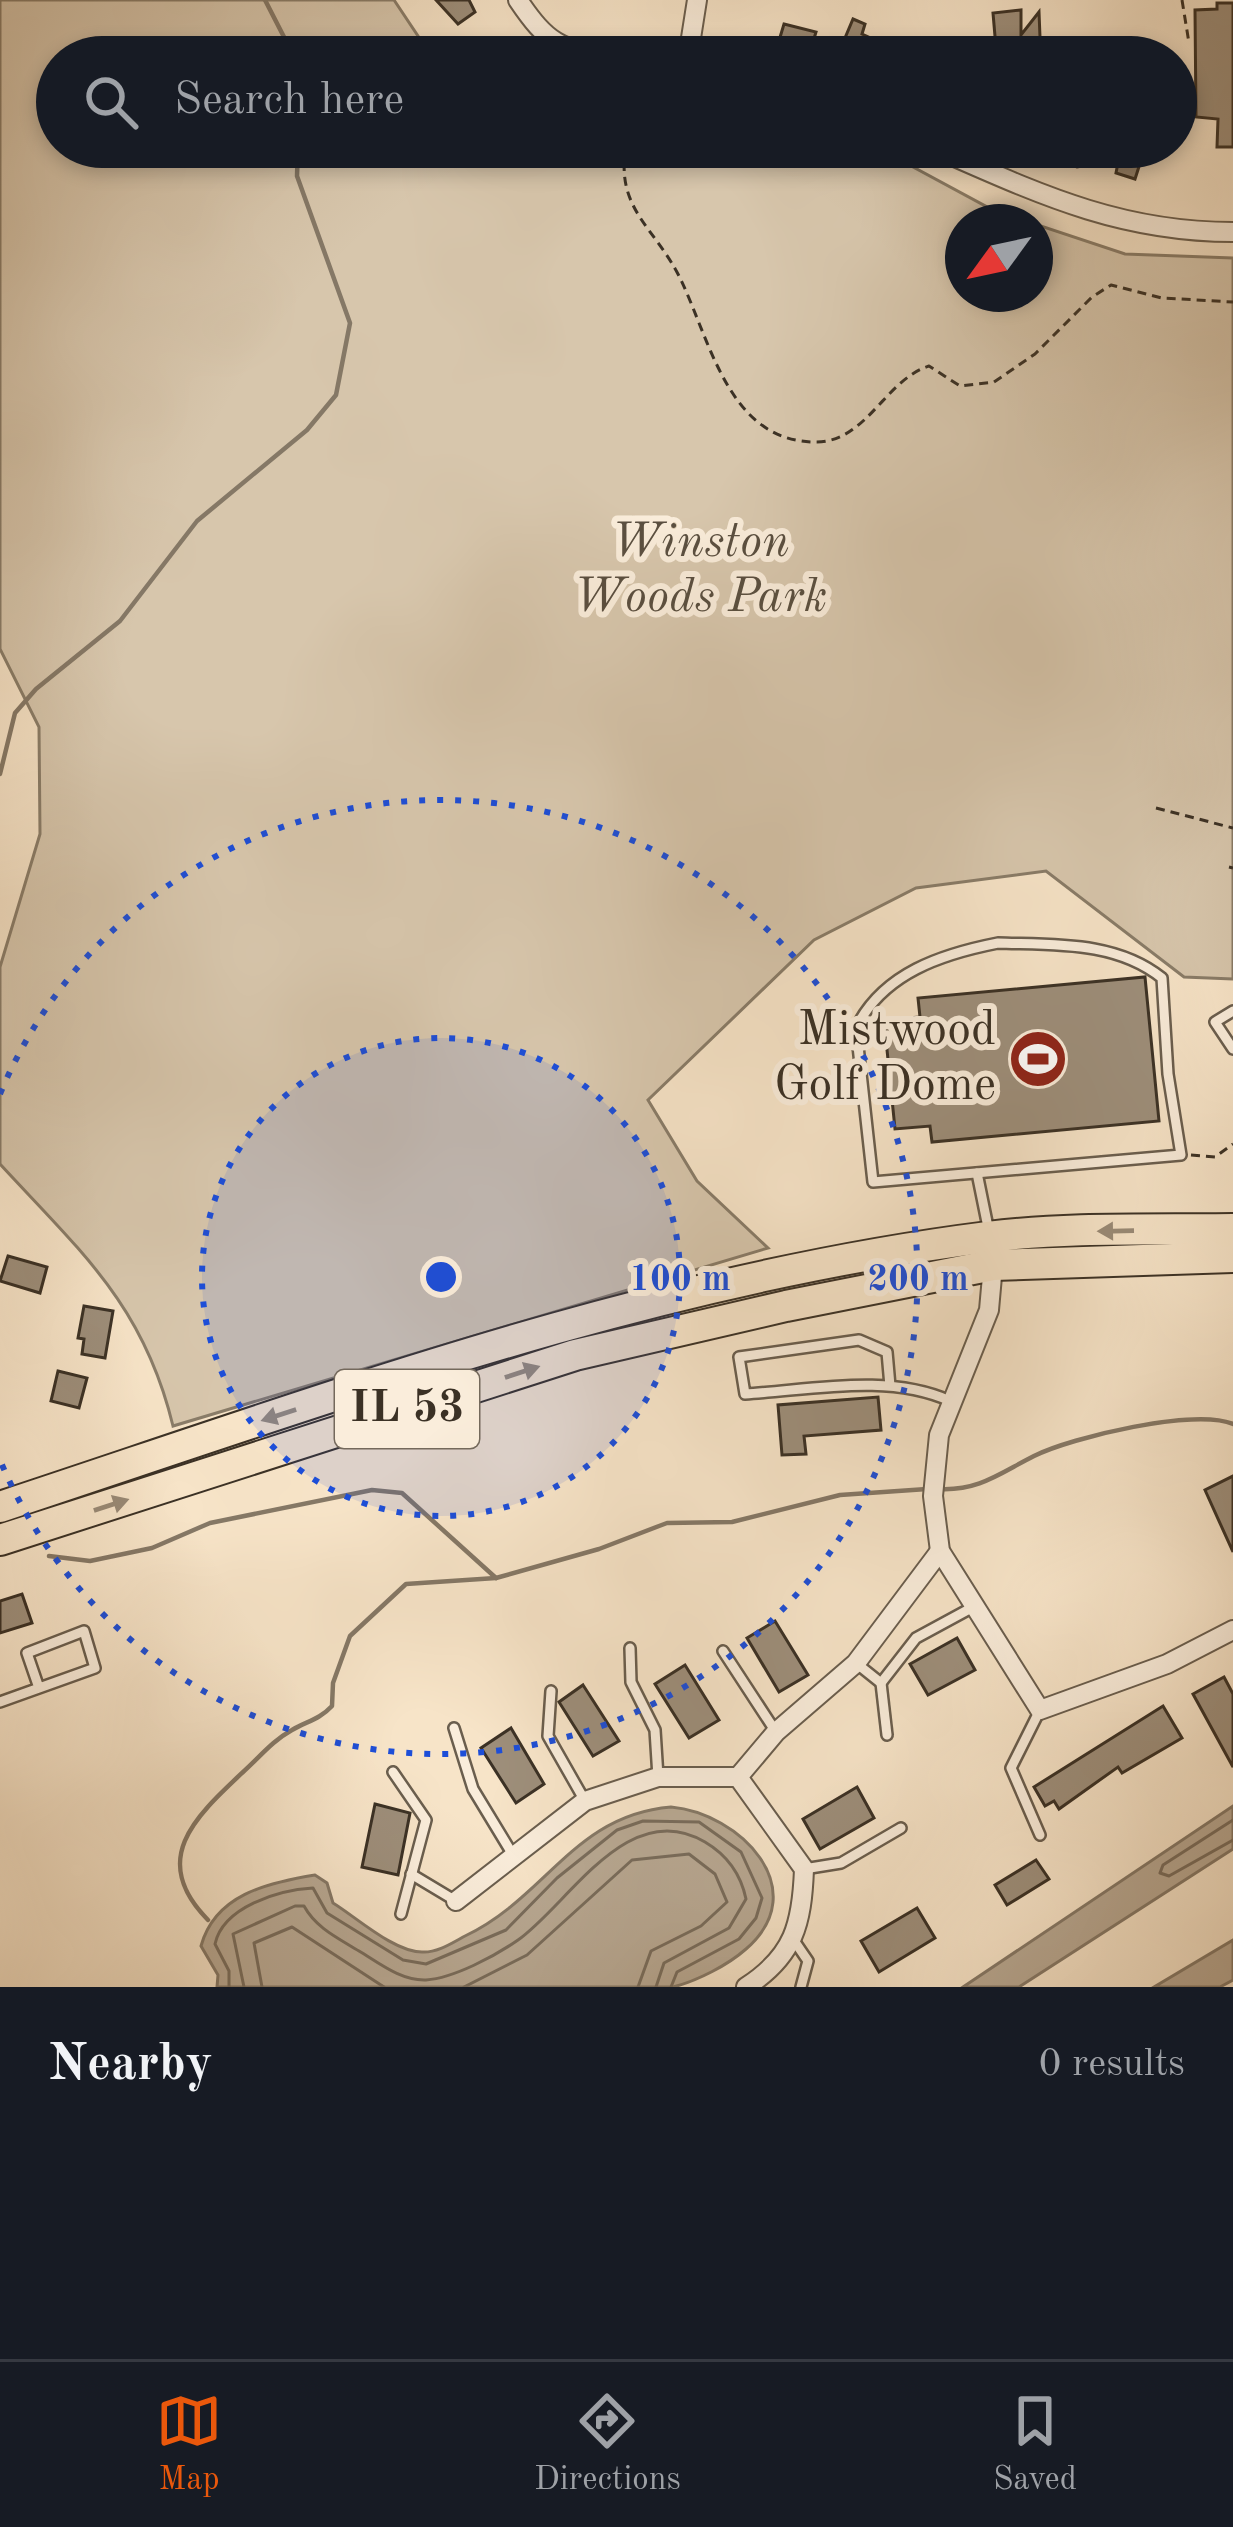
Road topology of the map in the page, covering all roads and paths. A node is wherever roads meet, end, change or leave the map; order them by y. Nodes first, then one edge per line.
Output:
1 (518, 0) edge
2 (697, 0) edge
3 (1182, 0) edge
4 (543, 36) edge
5 (691, 36) edge
6 (1188, 36) edge
7 (623, 168) edge
8 (980, 168) edge
9 (1233, 232) edge
10 (1233, 302) edge
11 (1156, 808) dead end
12 (1233, 828) edge
13 (1233, 1011) edge
14 (1233, 1049) edge
15 (1233, 1144) edge
16 (1180, 1155) junction
17 (977, 1173) junction
18 (1233, 1229) edge
19 (991, 1251) junction
20 (1233, 1257) edge
21 (890, 1385) junction
22 (950, 1401) junction
23 (0, 1508) edge
24 (0, 1540) edge
25 (940, 1551) junction
26 (975, 1606) junction
27 (1233, 1630) edge
28 (630, 1648) dead end
29 (723, 1651) dead end
30 (856, 1663) junction
31 (881, 1683) junction
32 (39, 1688) junction
33 (551, 1691) dead end
34 (0, 1702) edge
35 (1040, 1710) junction
36 (454, 1729) dead end
37 (776, 1732) junction
38 (886, 1735) dead end
39 (393, 1772) dead end
40 (658, 1777) junction
41 (738, 1777) junction
42 (585, 1801) junction
43 (901, 1828) dead end
44 (1040, 1835) dead end
45 (516, 1860) junction
46 (804, 1869) junction
47 (411, 1874) junction
48 (456, 1901) joint
49 (401, 1914) dead end
50 (795, 1942) junction
51 (746, 1987) edge
52 (801, 1987) edge

1 - 4 street
2 - 5 street
3 - 6 path
7 - 10 path
8 - 9 street
11 - 12 path
13 - 14 lane
15 - 16 path
16 - 17 lane
16 - 17 lane
17 - 19 lane
18 -> 19 main road, IL 53
19 - 20 main road, IL 53
19 - 22 street
19 -> 23 main road, IL 53
24 -> 19 main road, IL 53
21 - 21 lane
21 - 22 lane
22 - 25 street
25 - 26 street
25 - 30 street
26 - 31 lane
26 - 35 street
27 - 35 street
28 - 40 lane
29 - 37 lane
30 - 31 lane
30 - 37 street
31 - 38 lane
32 - 32 lane
32 - 34 lane
33 - 42 lane
35 - 44 lane
36 - 45 lane
37 - 41 street
39 - 47 lane
40 - 41 street
40 - 42 street
41 - 46 street
42 - 45 street
43 - 46 lane
45 - 48 street
46 - 50 street
47 - 48 lane
47 - 49 lane
50 - 51 street
50 - 52 lane

